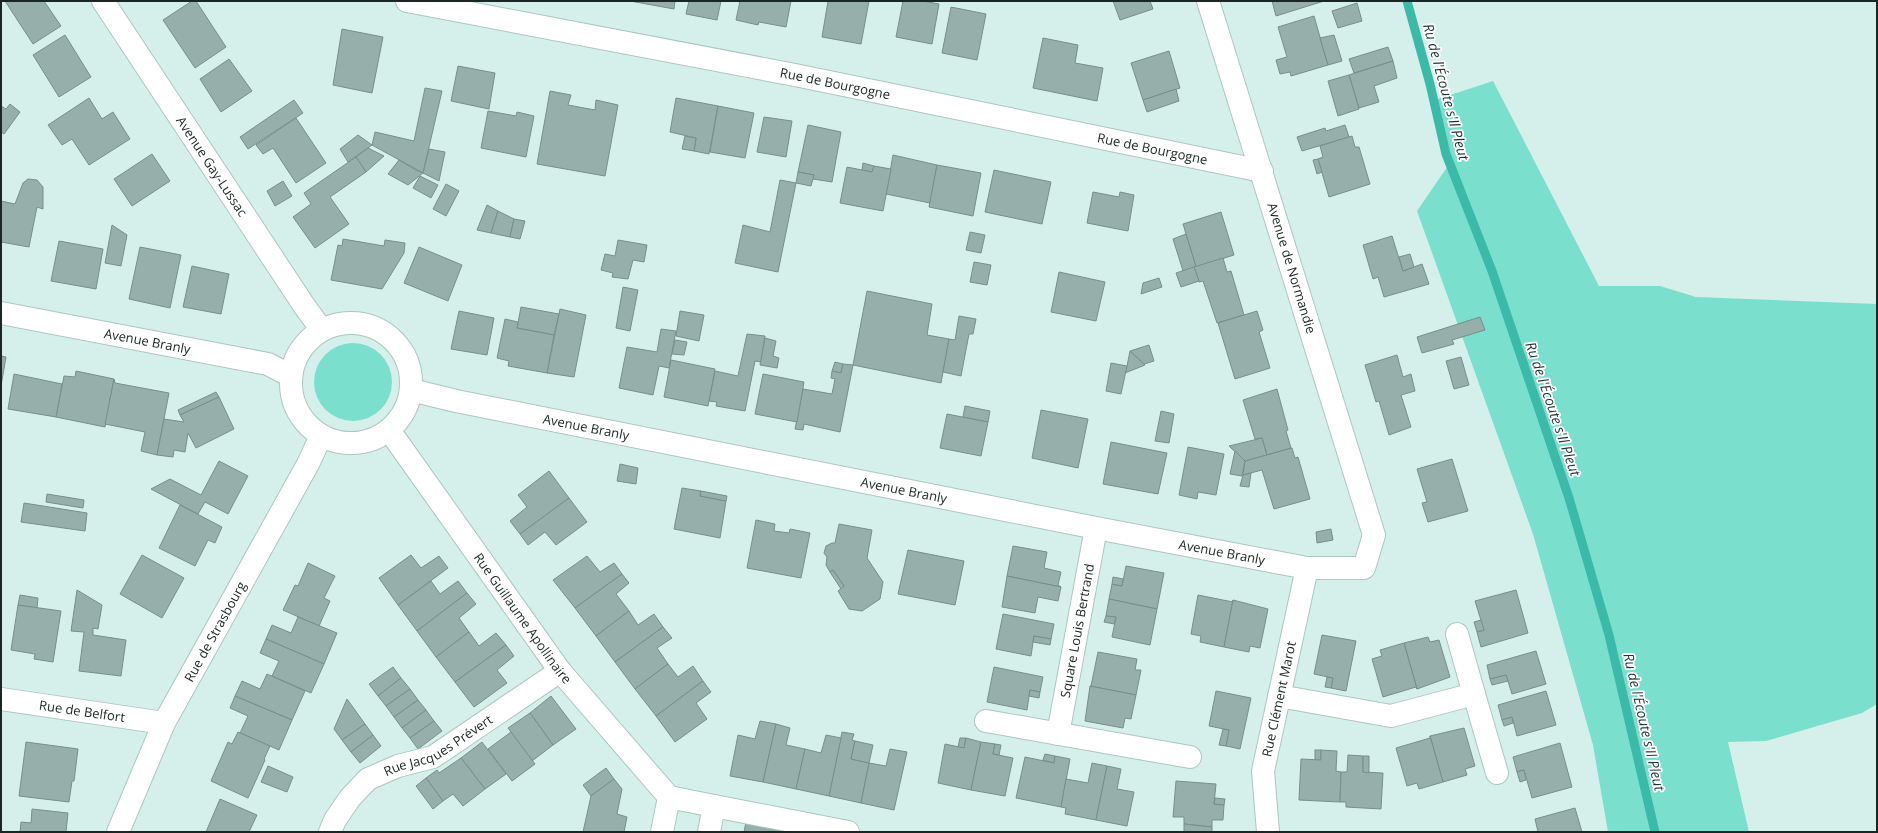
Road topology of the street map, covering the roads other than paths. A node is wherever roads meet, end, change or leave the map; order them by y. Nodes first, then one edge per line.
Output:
1 (103, 1) edge
2 (407, 1) edge
3 (1208, 1) edge
4 (1262, 171) junction
5 (1, 313) edge
6 (322, 330) junction
7 (291, 376) junction
8 (411, 390) junction
9 (389, 430) junction
10 (321, 436) junction
11 (1096, 528) junction
12 (1374, 535) joint
13 (1307, 568) junction
14 (1457, 634) dead end
15 (560, 670) junction
16 (1474, 694) junction
17 (1280, 696) junction
18 (1, 699) edge
19 (986, 721) dead end
20 (164, 724) junction
21 (1058, 734) junction
22 (1190, 757) dead end
23 (1497, 773) dead end
24 (669, 797) junction
25 (714, 806) junction
26 (337, 828) edge
27 (118, 832) edge
28 (662, 832) edge
29 (708, 832) edge
30 (848, 832) edge
31 (1268, 832) edge

1 - 6 street, Avenue Gay-Lussac
2 - 4 street, Rue de Bourgogne
3 - 4 street, Avenue de Normandie
4 - 12 street, Avenue de Normandie
5 - 7 street, Avenue Branly
6 - 7 street
6 - 8 street
7 - 10 street
8 - 9 street
8 - 11 street, Avenue Branly
9 - 10 street
9 - 15 street, Rue Guillaume Apollinaire
10 - 20 street, Rue de Strasbourg
11 - 13 street, Avenue Branly
11 - 21 street, Square Louis Bertrand
12 - 13 street, Avenue Branly
13 - 17 street, Rue Clément Marot
14 - 16 street
15 - 24 street, Rue Guillaume Apollinaire
15 - 26 street, Rue Jacques Prévert
16 - 17 street
16 - 23 street
17 - 31 street, Rue Clément Marot
18 - 20 street, Rue de Belfort
19 - 21 street
20 - 27 street, Rue de Strasbourg
21 - 22 street
24 - 25 street
24 - 28 street
25 - 29 street
25 - 30 street

